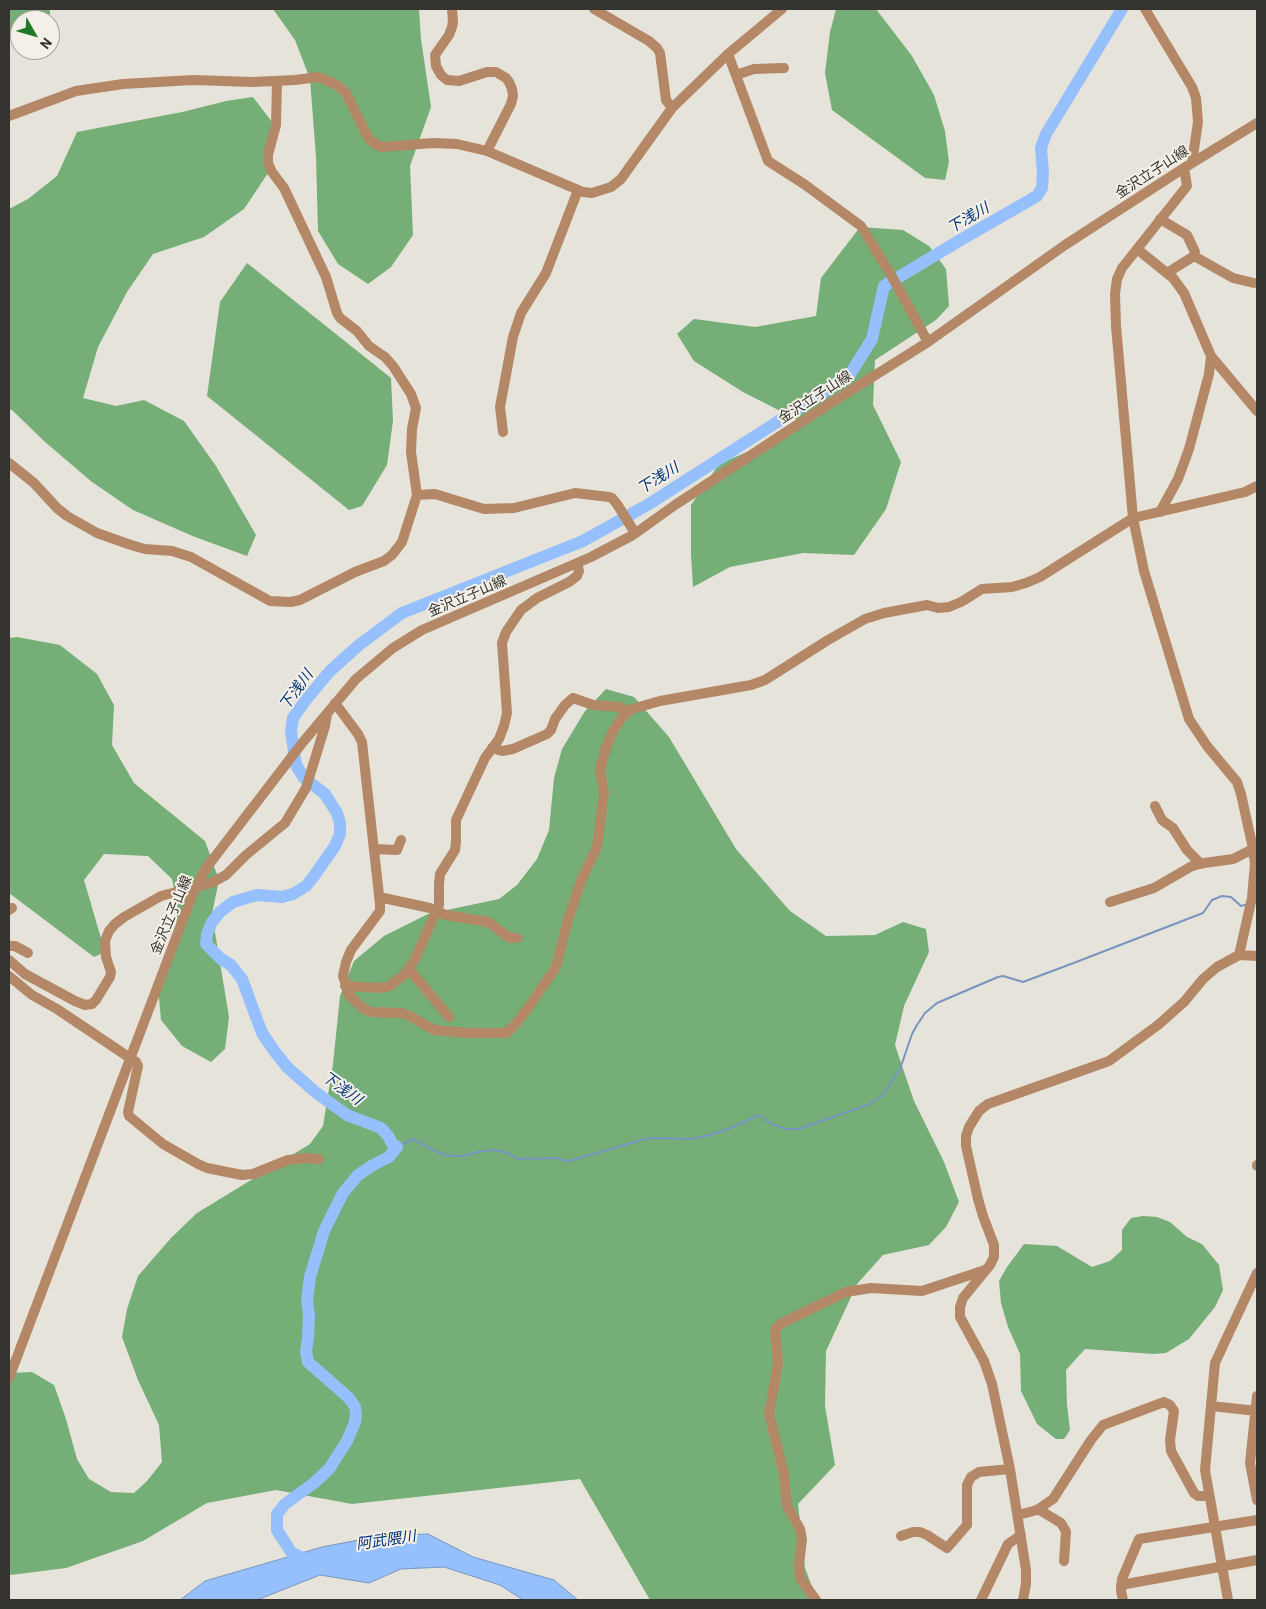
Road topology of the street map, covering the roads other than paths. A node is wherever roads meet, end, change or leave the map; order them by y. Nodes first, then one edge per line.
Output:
1 (452, 9) edge
2 (594, 9) edge
3 (782, 9) edge
4 (1145, 9) edge
5 (728, 54) junction
6 (784, 68) dead end
7 (736, 75) junction
8 (276, 81) junction
9 (672, 108) junction
10 (9, 116) edge
11 (1257, 124) edge
12 (487, 151) junction
13 (1188, 165) junction
14 (578, 190) junction
15 (1160, 218) junction
16 (1137, 249) junction
17 (1194, 256) junction
18 (1167, 274) junction
19 (1254, 283) dead end
20 (928, 342) junction
21 (1211, 356) junction
22 (1257, 410) edge
23 (503, 432) dead end
24 (9, 463) edge
25 (1257, 486) edge
26 (417, 495) junction
27 (1160, 512) junction
28 (1133, 518) junction
29 (635, 533) junction
30 (577, 564) junction
31 (335, 703) junction
32 (629, 712) junction
33 (327, 713) junction
34 (492, 748) junction
35 (1155, 806) dead end
36 (401, 840) dead end
37 (374, 848) junction
38 (1253, 849) junction
39 (1201, 864) junction
40 (196, 887) junction
41 (379, 897) junction
42 (1110, 902) dead end
43 (437, 911) junction
44 (517, 938) dead end
45 (9, 946) edge
46 (28, 953) dead end
47 (1239, 955) junction
48 (1257, 956) edge
49 (9, 960) edge
50 (409, 969) junction
51 (9, 976) edge
52 (345, 986) junction
53 (450, 1017) dead end
54 (130, 1058) junction
55 (320, 1158) dead end
56 (986, 1270) junction
57 (1257, 1273) edge
58 (9, 1378) edge
59 (1257, 1396) edge
60 (1211, 1406) junction
61 (1257, 1411) edge
62 (1010, 1468) junction
63 (1209, 1496) junction
64 (1257, 1500) edge
65 (1038, 1509) junction
66 (1018, 1515) junction
67 (1257, 1520) edge
68 (1215, 1526) junction
69 (1020, 1535) junction
70 (901, 1536) dead end
71 (1257, 1560) edge
72 (1064, 1561) dead end
73 (1222, 1565) junction
74 (1121, 1585) junction
75 (816, 1600) edge
76 (981, 1600) edge
77 (1023, 1600) edge
78 (1122, 1600) edge
79 (1228, 1600) edge

1 - 12 street
2 - 9 street
3 - 5 street
4 - 13 street
5 - 7 street
5 - 9 street
6 - 7 street
7 - 20 street
8 - 10 street
8 - 12 street
8 - 26 street
9 - 14 street
11 - 13 street, 金沢立子山線
12 - 14 street
13 - 15 street
13 - 20 street, 金沢立子山線
14 - 23 street
15 - 16 street
15 - 17 street
16 - 18 street
16 - 28 street
17 - 18 street
17 - 19 street
18 - 21 street
20 - 29 street, 金沢立子山線
21 - 22 street
21 - 27 street
24 - 26 street
25 - 27 street
26 - 29 street
27 - 28 street
28 - 32 street
28 - 38 street
29 - 30 street, 金沢立子山線
30 - 31 street, 金沢立子山線
30 - 34 street
31 - 33 street, 金沢立子山線
31 - 37 street
32 - 34 street
32 - 52 street
33 - 40 street, 金沢立子山線
33 - 40 street
34 - 43 street
35 - 39 street
36 - 37 street
37 - 41 street
38 - 39 street
38 - 47 street
39 - 42 street
40 - 49 street
40 - 54 street, 金沢立子山線
41 - 43 street
41 - 52 street
43 - 44 street
43 - 50 street
45 - 46 street
47 - 48 street
47 - 56 street
50 - 52 street
50 - 53 street
51 - 54 street
54 - 55 street
54 - 58 street, 金沢立子山線
56 - 62 street
56 - 75 street
57 - 60 street
59 - 61 street
60 - 61 street
60 - 63 street
61 - 64 street
62 - 66 street
62 - 70 street
63 - 65 street
63 - 68 street
65 - 66 street
65 - 72 street
66 - 69 street
67 - 68 street
68 - 73 street
68 - 74 street
69 - 76 street
69 - 77 street
71 - 73 street
73 - 74 street
73 - 79 street
74 - 78 street

